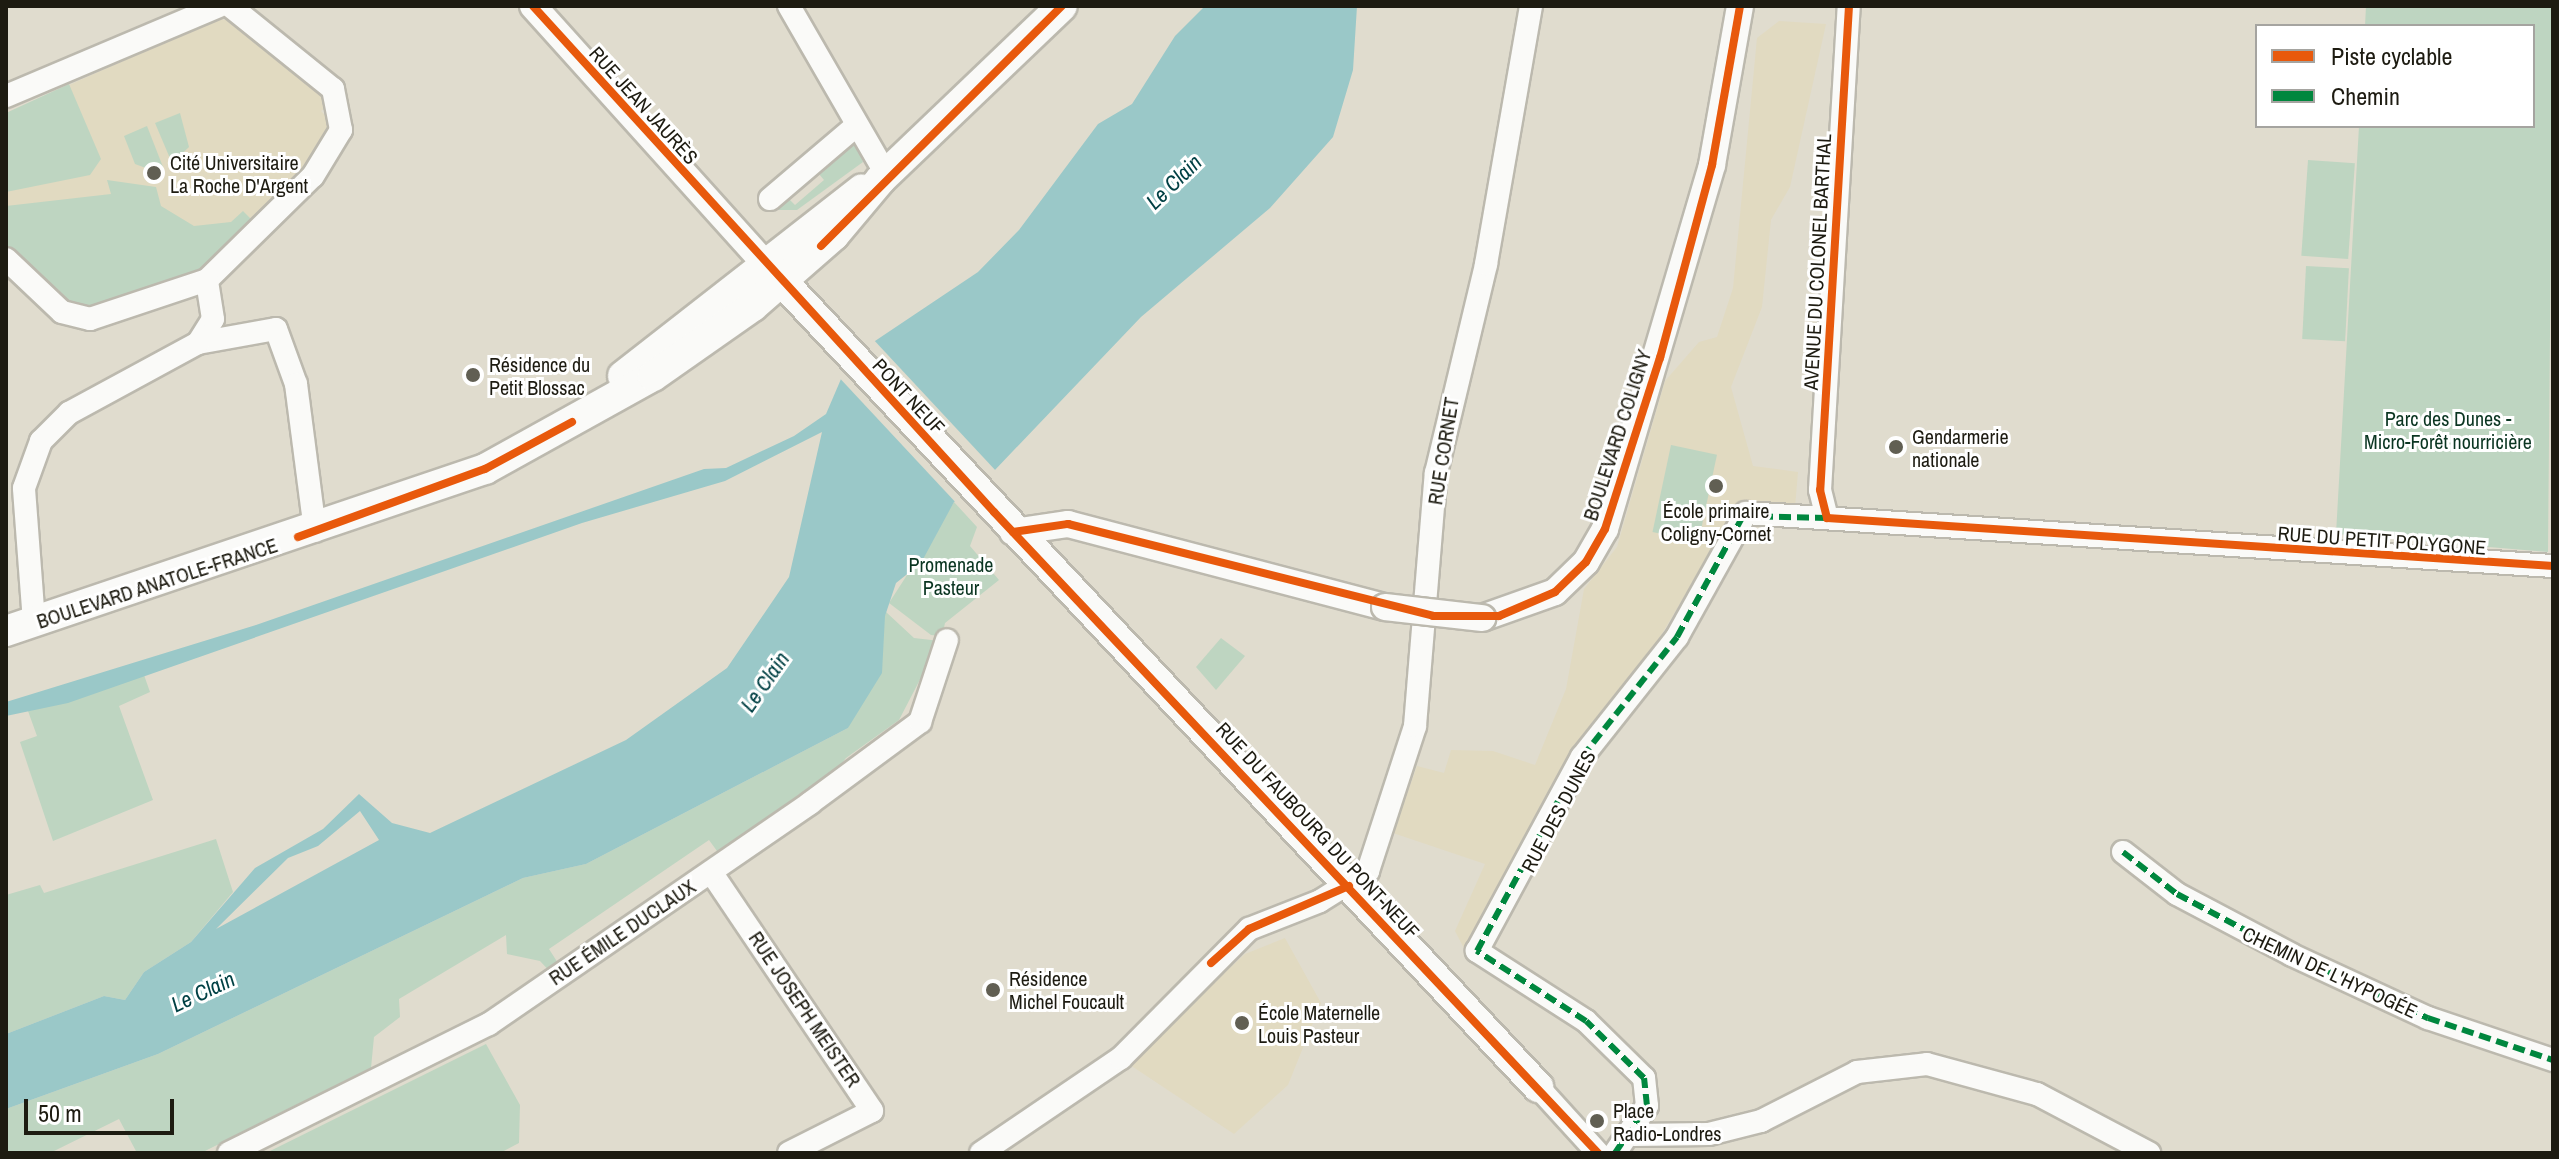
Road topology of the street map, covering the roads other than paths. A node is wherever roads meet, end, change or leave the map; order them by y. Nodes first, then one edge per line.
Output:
1 (219, 6) edge
2 (230, 6) edge
3 (533, 6) edge
4 (789, 6) edge
5 (1062, 6) edge
6 (1531, 6) edge
7 (1740, 6) edge
8 (1849, 6) edge
9 (6, 96) edge
10 (857, 125) junction
11 (883, 176) junction
12 (770, 199) dead end
13 (6, 259) edge
14 (772, 271) junction
15 (207, 280) junction
16 (198, 343) junction
17 (1827, 518) junction
18 (1003, 522) junction
19 (315, 531) junction
20 (1111, 536) junction
21 (1041, 557) junction
22 (2553, 566) edge
23 (20, 626) edge
24 (947, 640) dead end
25 (2123, 852) dead end
26 (711, 872) junction
27 (1349, 886) junction
28 (2553, 1060) edge
29 (1538, 1087) joint
30 (1634, 1135) junction
31 (229, 1153) edge
32 (789, 1153) edge
33 (981, 1153) edge
34 (1598, 1153) edge
35 (1615, 1153) edge
36 (2149, 1153) edge

1 - 9 street
2 - 15 street
3 - 14 street, RUE JEAN JAURÈS
4 - 10 street
5 - 11 main road, BOULEVARD ANATOLE-FRANCE
6 - 27 street, RUE CORNET
7 - 20 street, BOULEVARD COLIGNY, bridge
8 - 17 street, AVENUE DU COLONEL BARTHAL
10 - 11 street
10 - 12 street
11 - 14 main road, BOULEVARD ANATOLE-FRANCE
13 - 15 street
14 - 18 main road, PONT NEUF
14 - 19 main road, BOULEVARD ANATOLE-FRANCE
15 - 16 street
16 - 19 street
16 - 23 street
17 - 22 street, RUE DU PETIT POLYGONE
17 - 30 street, RUE DES DUNES
18 - 20 street, BOULEVARD COLIGNY
18 - 21 main road, RUE DU FAUBOURG DU PONT-NEUF
19 - 23 main road, BOULEVARD ANATOLE-FRANCE
20 - 21 street, BOULEVARD COLIGNY
21 - 27 main road, RUE DU FAUBOURG DU PONT-NEUF
24 - 26 street, RUE ÉMILE DUCLAUX
25 - 28 street, CHEMIN DE L'HYPOGÉE
26 - 31 street, RUE ÉMILE DUCLAUX
26 - 32 street, RUE JOSEPH MEISTER
27 - 29 main road, RUE DU FAUBOURG DU PONT-NEUF
27 - 33 street
29 - 34 street, RUE DU FAUBOURG DU PONT-NEUF
30 - 35 street
30 - 36 street

